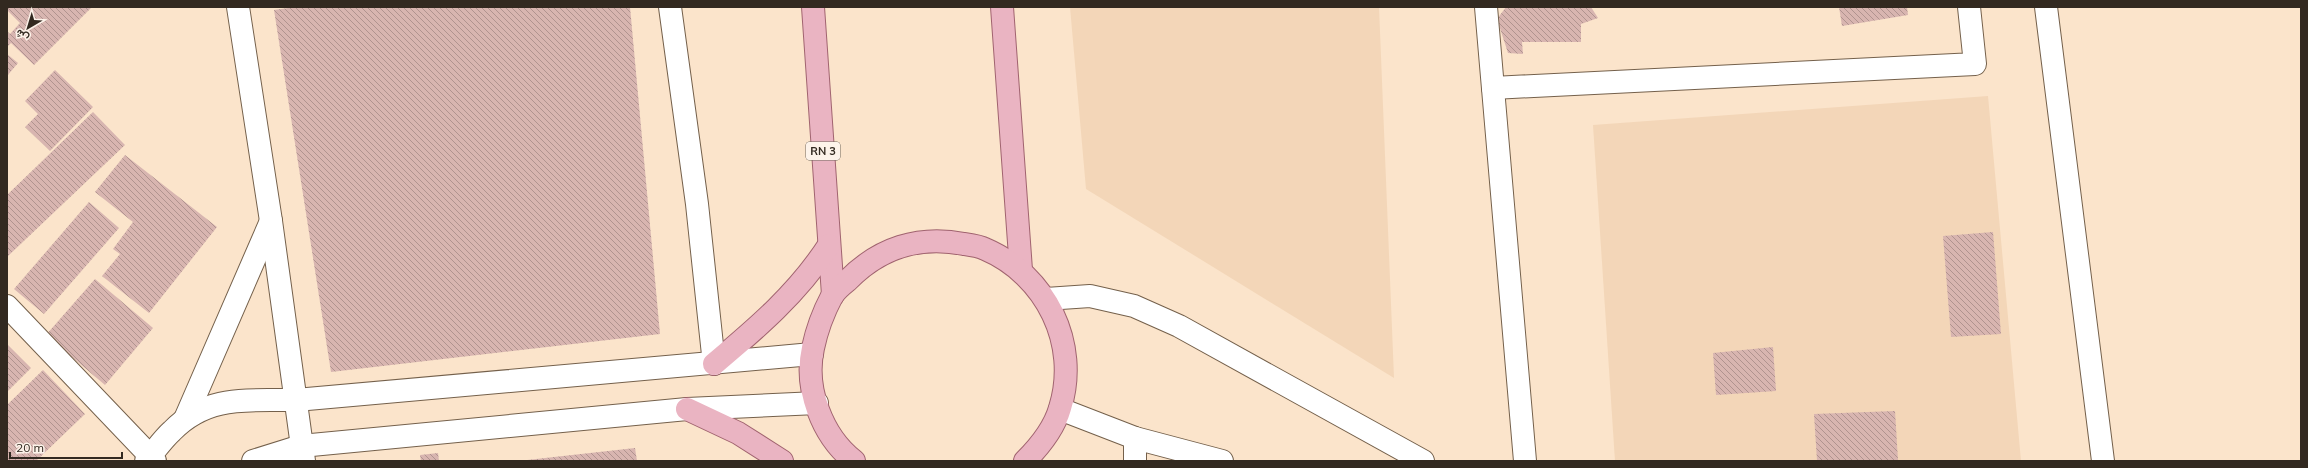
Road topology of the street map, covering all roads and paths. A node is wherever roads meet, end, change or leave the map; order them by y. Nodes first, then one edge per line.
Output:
1 (238, 7) edge
2 (670, 7) edge
3 (813, 7) edge
4 (1002, 7) edge
5 (1486, 7) edge
6 (1969, 7) edge
7 (2046, 7) edge
8 (1493, 88) junction
9 (271, 221) junction
10 (829, 245) junction
11 (1021, 270) junction
12 (833, 295) junction
13 (1046, 299) junction
14 (7, 306) edge
15 (812, 354) junction
16 (714, 364) junction
17 (296, 400) junction
18 (817, 403) junction
19 (1060, 408) junction
20 (687, 409) junction
21 (185, 419) junction
22 (1134, 438) junction
23 (1044, 452) edge
24 (302, 454) edge
25 (150, 459) edge
26 (848, 459) edge
27 (253, 461) edge
28 (782, 461) edge
29 (1025, 461) edge
30 (1135, 461) edge
31 (1222, 461) edge
32 (1422, 461) edge
33 (1526, 461) edge
34 (2103, 461) edge

1 - 9 street
2 - 16 street
3 - 10 main road, RN 3
4 - 11 main road
5 - 8 street
6 - 8 street
7 - 34 street
8 - 33 street
9 - 17 street
9 - 21 street
10 - 12 main road, RN 3
10 - 16 main road
11 - 12 main road
11 - 13 main road
12 - 15 main road
13 - 19 main road
13 - 32 street
14 - 25 street
15 - 16 street
15 - 18 main road
16 - 17 street
17 - 21 street
17 - 24 street
18 - 20 street
18 - 26 main road
19 - 22 street
19 - 23 main road
20 - 24 street
20 - 28 main road
21 - 25 street
22 - 30 street
22 - 31 street
23 - 29 main road
24 - 27 street

